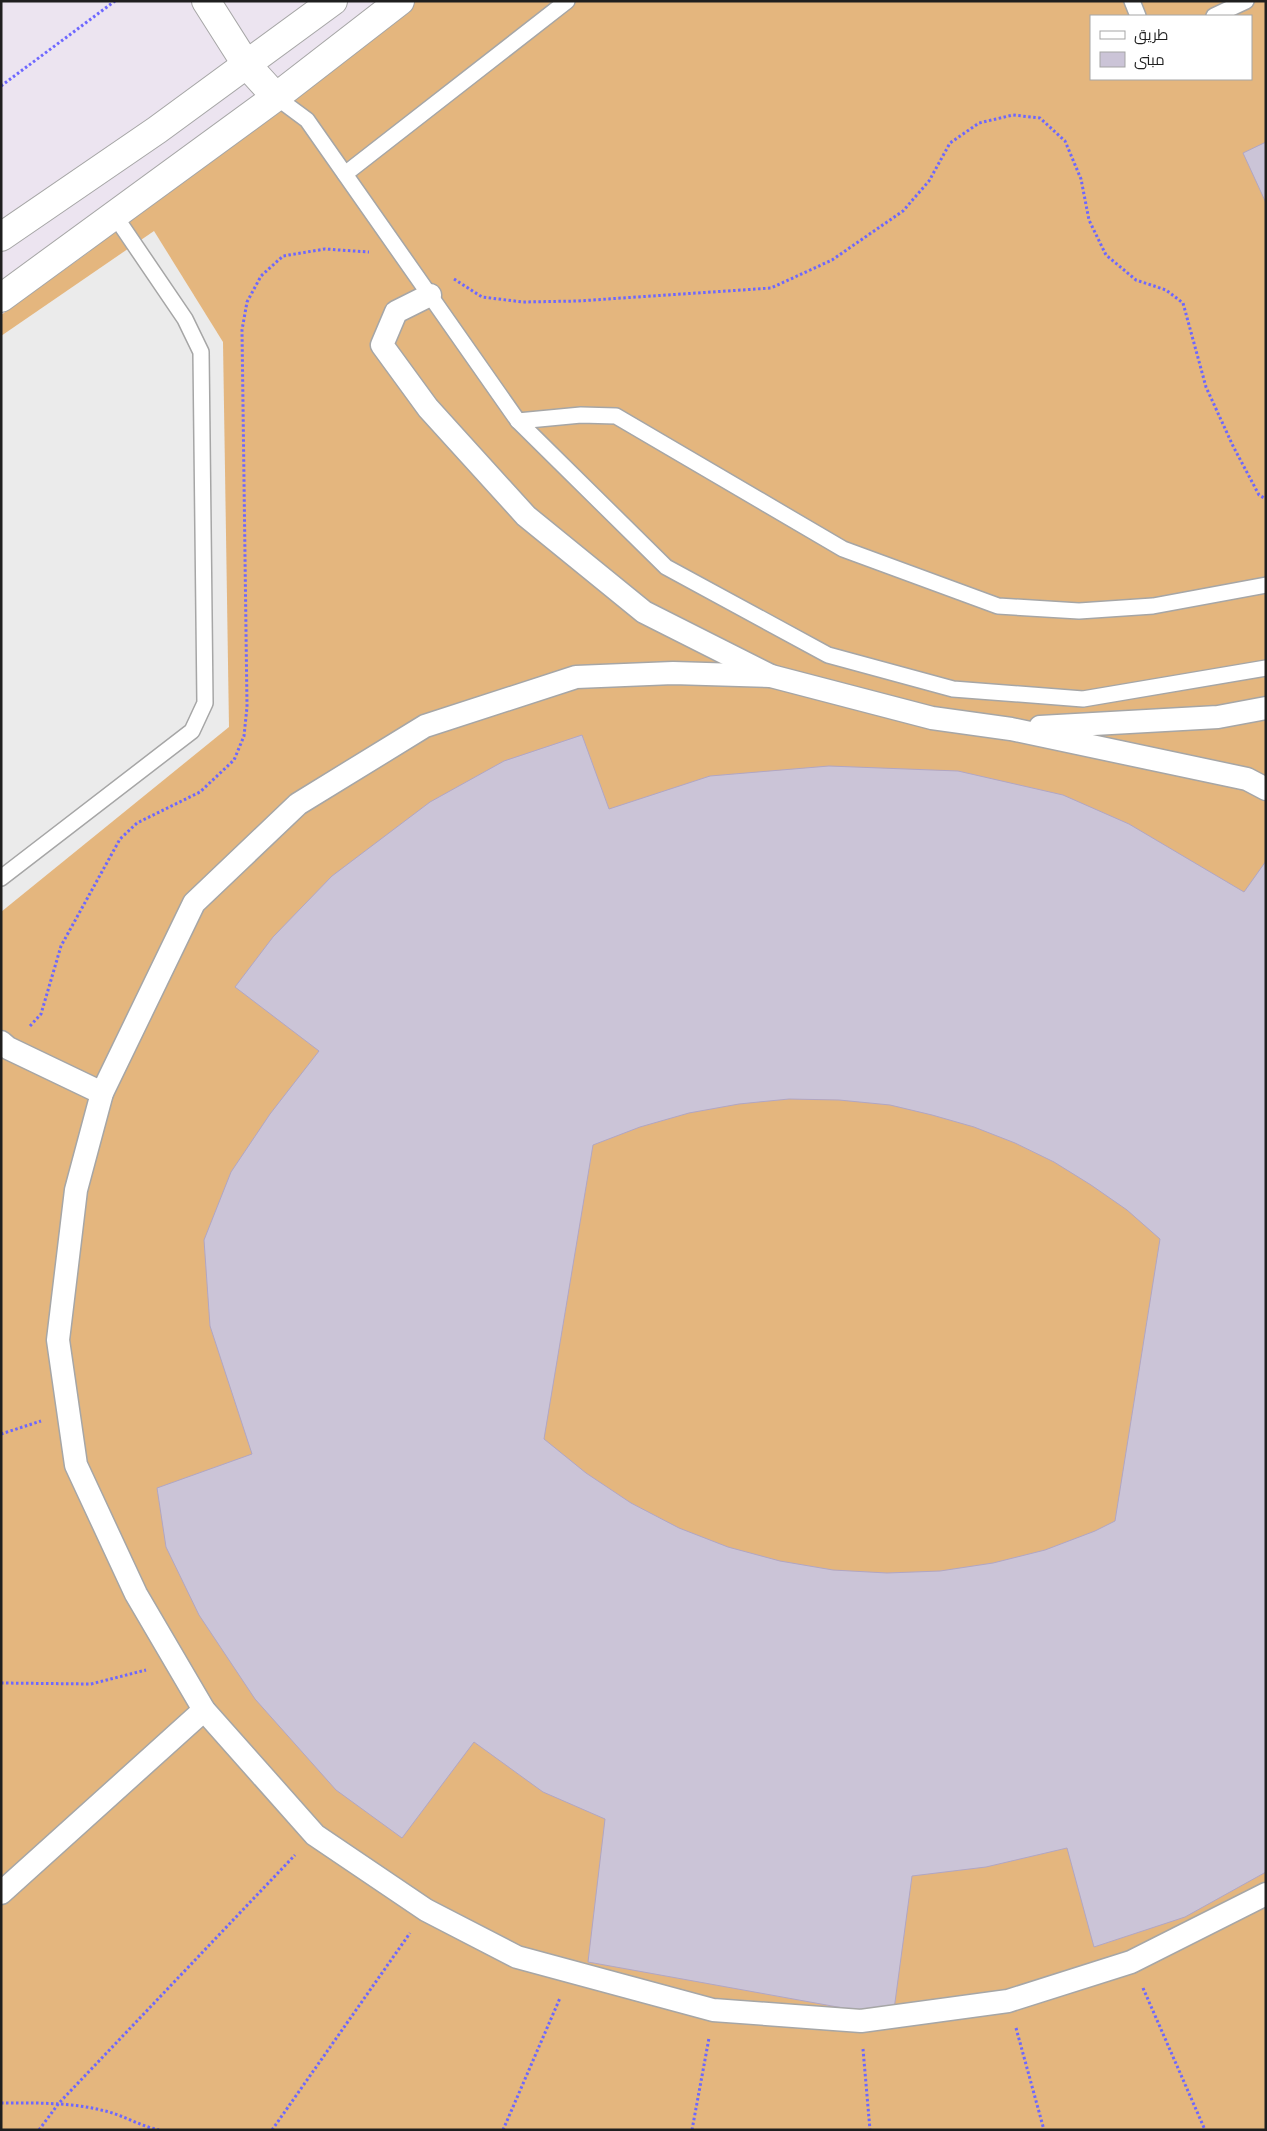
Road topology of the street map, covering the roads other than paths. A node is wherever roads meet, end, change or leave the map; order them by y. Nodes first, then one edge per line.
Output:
1 (206, 1) edge
2 (333, 1) edge
3 (400, 1) edge
4 (567, 1) edge
5 (1132, 1) edge
6 (1246, 1) edge
7 (1138, 15) edge
8 (1216, 15) edge
9 (246, 64) junction
10 (276, 97) junction
11 (345, 174) junction
12 (115, 216) junction
13 (1, 237) edge
14 (430, 295) junction
15 (1, 298) edge
16 (518, 420) junction
17 (1266, 585) edge
18 (1266, 668) edge
19 (771, 676) junction
20 (1266, 708) edge
21 (1011, 729) junction
22 (1266, 789) edge
23 (1, 878) edge
24 (1, 1042) edge
25 (102, 1094) junction
26 (204, 1710) junction
27 (1, 1894) edge
28 (1266, 1894) edge

1 - 9 street
2 - 9 street
3 - 10 street
4 - 11 lane
5 - 7 lane
6 - 8 lane
9 - 10 street
9 - 13 street
10 - 11 lane
10 - 12 street
11 - 14 lane
12 - 15 street
12 - 23 lane
14 - 16 lane
14 - 19 street
16 - 17 lane
16 - 18 lane
19 - 21 street
19 - 25 street
20 - 21 street
21 - 22 street
24 - 25 street
25 - 26 street
26 - 27 street
26 - 28 street

